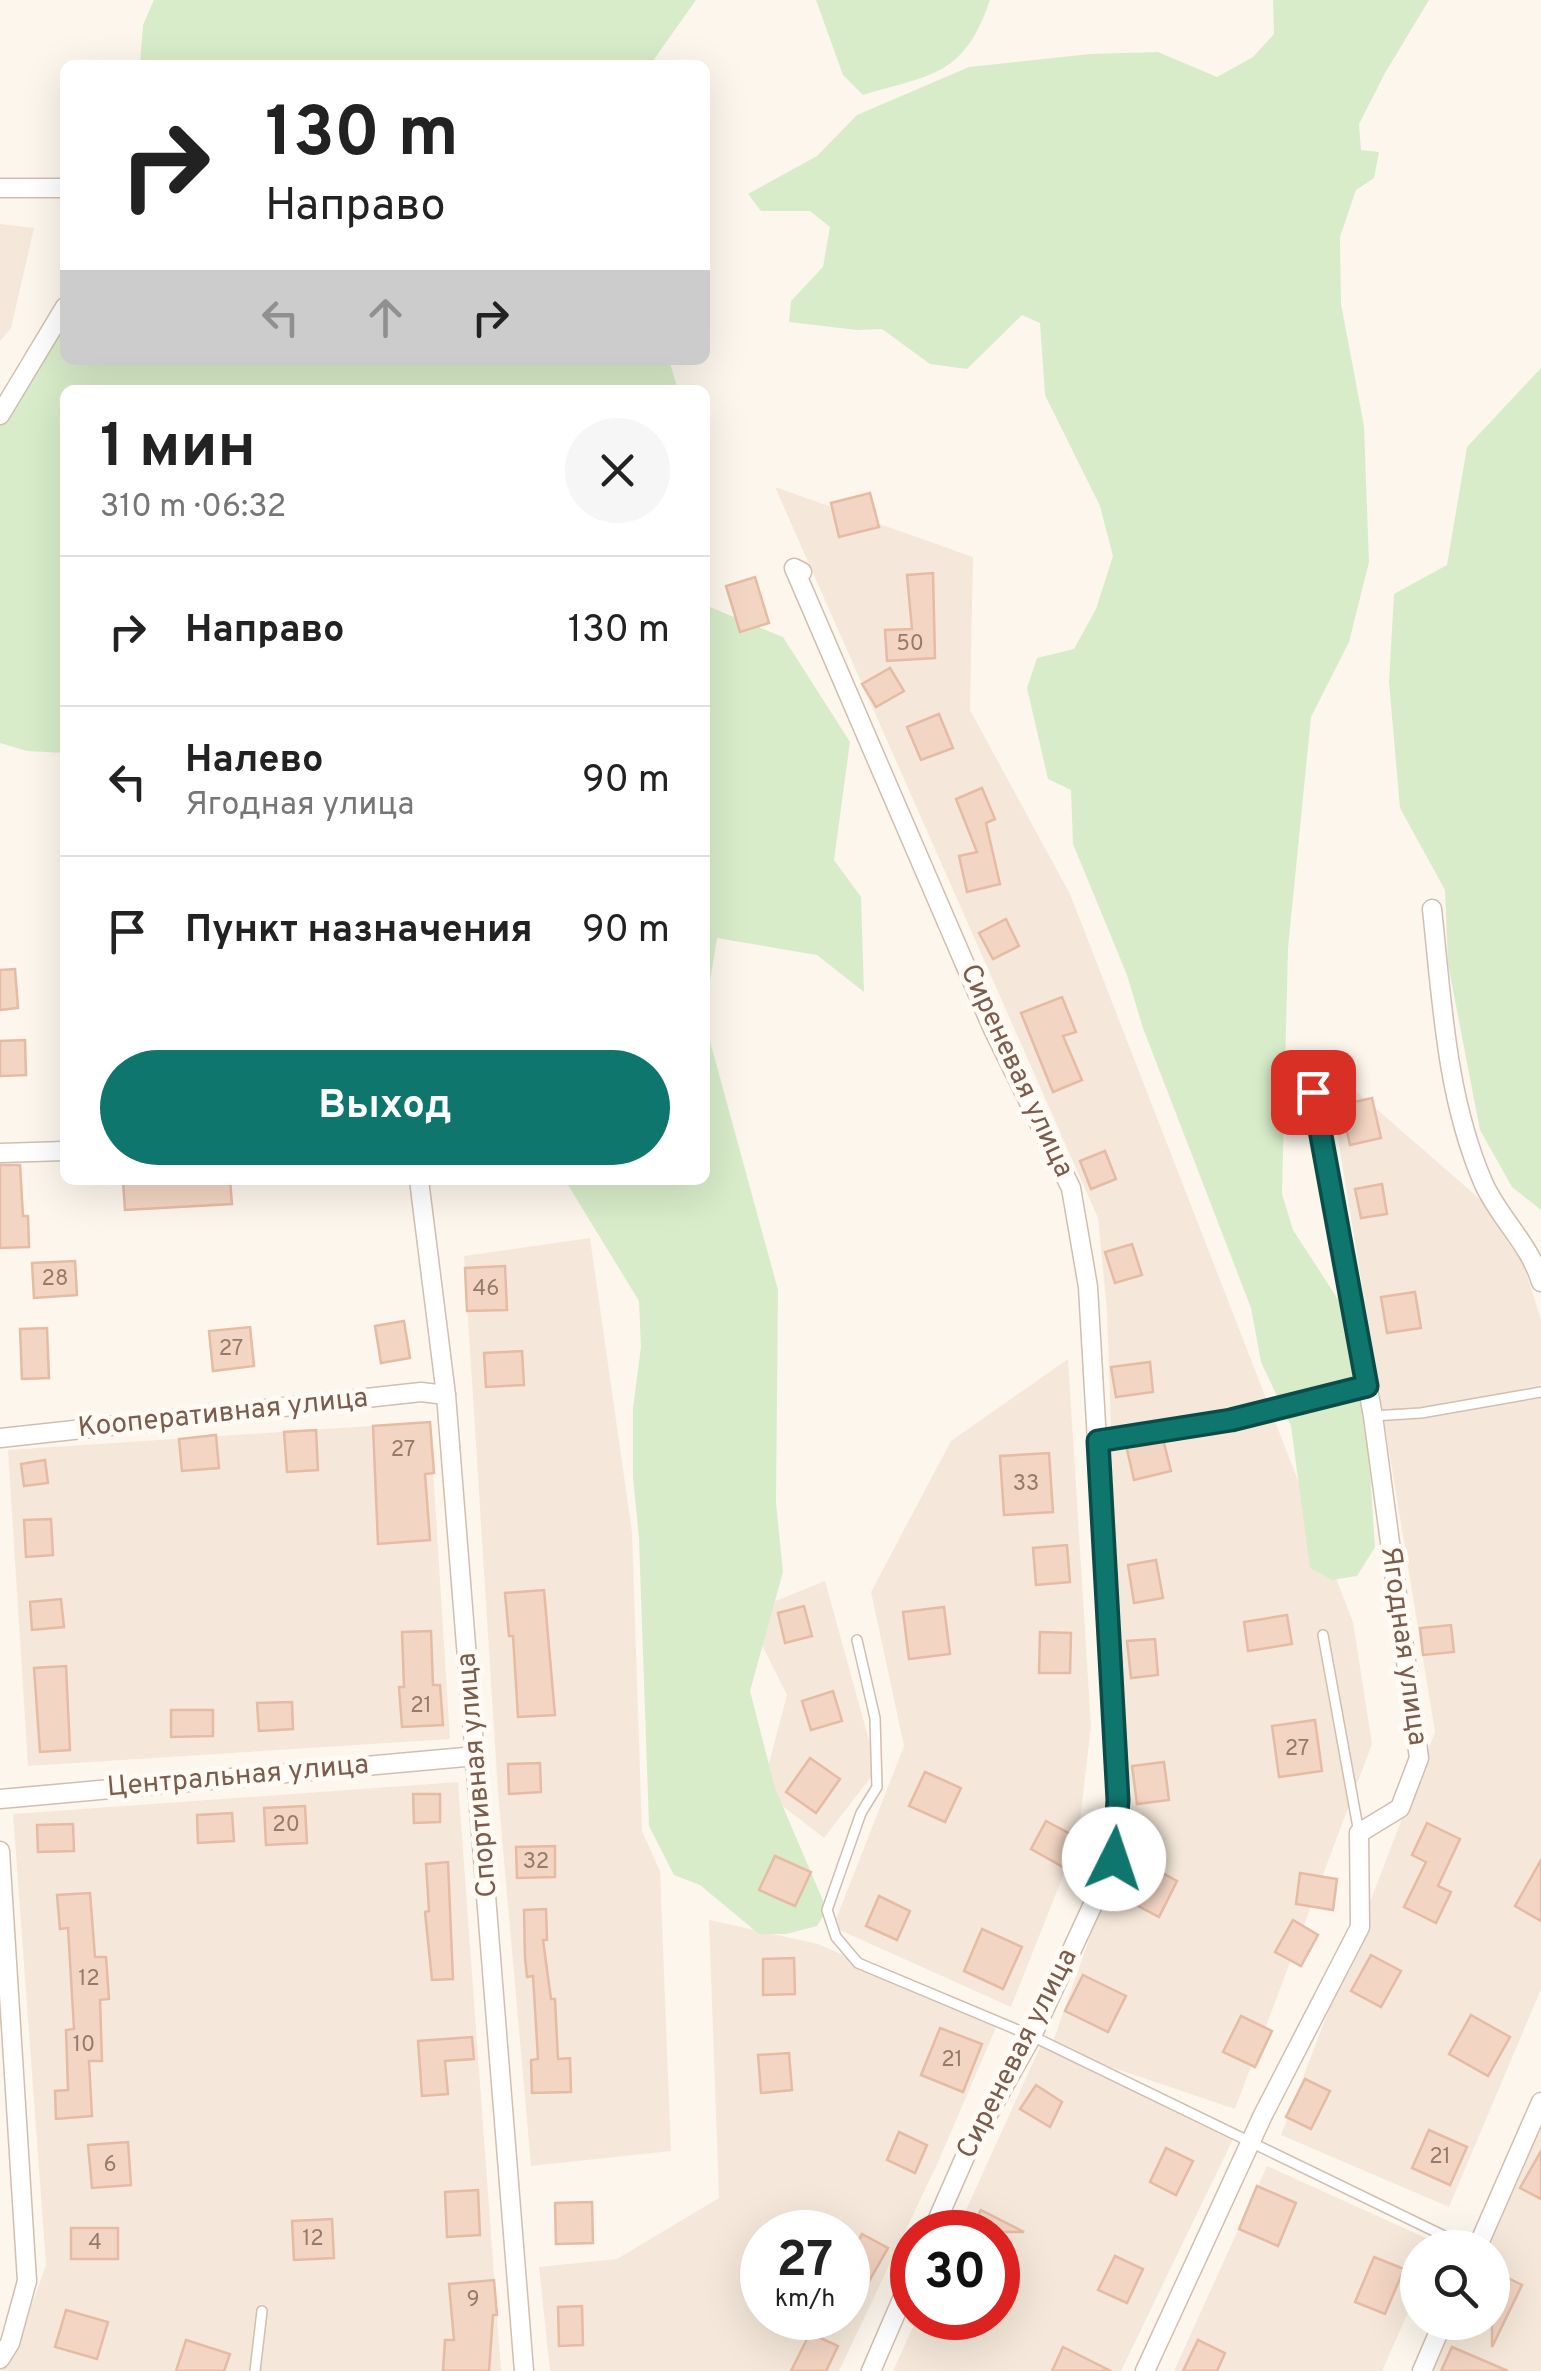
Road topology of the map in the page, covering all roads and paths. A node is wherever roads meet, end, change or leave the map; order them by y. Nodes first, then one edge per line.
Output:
1 (0, 188) edge
2 (60, 188) edge
3 (60, 315) edge
4 (0, 414) edge
5 (802, 572) dead end
6 (1432, 909) dead end
7 (1313, 1092) dead end
8 (60, 1151) edge
9 (0, 1152) edge
10 (420, 1185) edge
11 (1541, 1282) edge
12 (1367, 1386) junction
13 (1541, 1392) edge
14 (446, 1395) junction
15 (1373, 1416) junction
16 (0, 1438) edge
17 (1098, 1441) junction
18 (1323, 1635) dead end
19 (856, 1640) dead end
20 (476, 1756) junction
21 (0, 1799) edge
22 (1359, 1833) junction
23 (0, 1851) edge
24 (1032, 2036) junction
25 (1541, 2102) edge
26 (1252, 2140) junction
27 (942, 2210) edge
28 (1433, 2230) edge
29 (1485, 2230) edge
30 (262, 2310) dead end
31 (890, 2327) edge
32 (1435, 2340) edge
33 (0, 2359) edge
34 (254, 2371) edge
35 (524, 2371) edge
36 (871, 2371) edge
37 (1145, 2371) edge
38 (1422, 2371) edge

1 - 2 street
3 - 4 street
5 - 17 street, Сиреневая улица
6 - 11 street
7 - 12 street, Ягодная улица
8 - 9 street
10 - 14 street, Спортивная улица
12 - 15 street, Ягодная улица
12 - 17 lane
13 - 15 lane
14 - 16 street, Кооперативная улица
14 - 20 street, Спортивная улица
15 - 22 street, Ягодная улица
17 - 24 street, Сиреневая улица
18 - 22 lane
19 - 24 lane
20 - 21 street, Центральная улица
20 - 35 street, Спортивная улица
22 - 26 street
23 - 33 street
24 - 26 lane
24 - 27 street, Сиреневая улица
25 - 29 street
26 - 28 lane
26 - 37 street
30 - 34 lane
31 - 36 street
32 - 38 street

